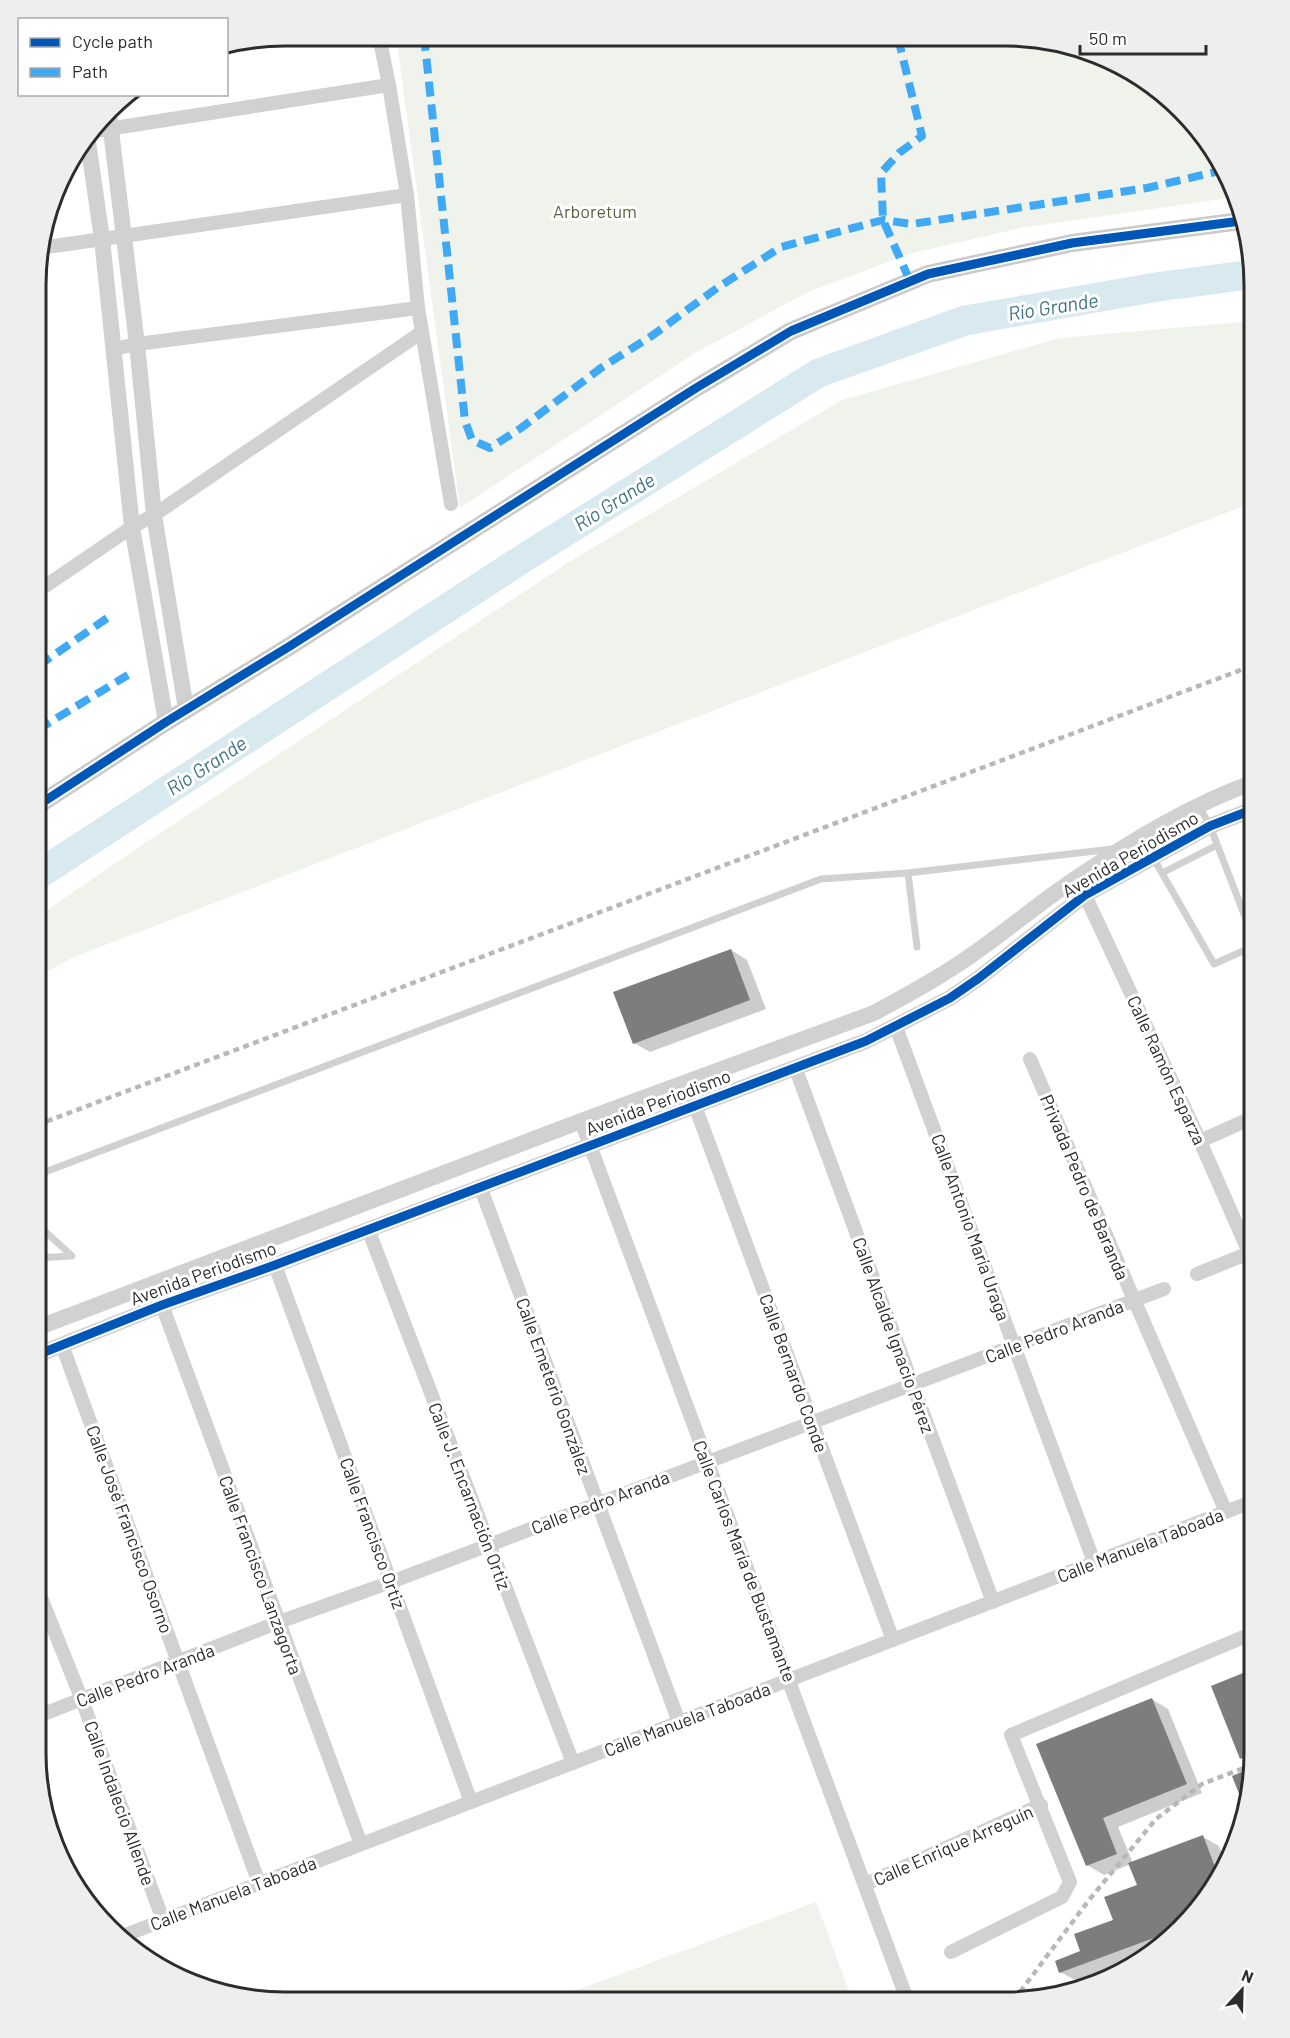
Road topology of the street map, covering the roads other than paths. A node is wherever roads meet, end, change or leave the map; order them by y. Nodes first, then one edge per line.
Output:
1 (381, 46) edge
2 (389, 85) junction
3 (110, 124) edge
4 (106, 128) edge
5 (89, 150) edge
6 (407, 195) junction
7 (1234, 222) edge
8 (124, 235) junction
9 (102, 239) junction
10 (50, 247) edge
11 (418, 308) junction
12 (422, 333) junction
13 (137, 344) junction
14 (114, 349) junction
15 (451, 504) dead end
16 (154, 515) junction
17 (132, 527) junction
18 (46, 584) edge
19 (182, 687) junction
20 (161, 698) junction
21 (186, 709) junction
22 (166, 722) junction
23 (1244, 786) edge
24 (46, 800) edge
25 (1199, 804) junction
26 (1244, 813) edge
27 (1210, 826) junction
28 (1141, 836) junction
29 (1217, 845) junction
30 (1123, 848) junction
31 (1152, 856) junction
32 (908, 873) junction
33 (1162, 873) junction
34 (1077, 878) junction
35 (1085, 895) junction
36 (1244, 914) edge
37 (916, 947) dead end
38 (1244, 950) edge
39 (897, 1027) junction
40 (1030, 1059) dead end
41 (795, 1067) junction
42 (695, 1106) junction
43 (581, 1121) junction
44 (1244, 1121) edge
45 (1200, 1141) junction
46 (590, 1146) junction
47 (46, 1171) edge
48 (480, 1186) junction
49 (368, 1229) junction
50 (46, 1232) edge
51 (1244, 1240) edge
52 (46, 1257) edge
53 (1244, 1260) edge
54 (274, 1265) junction
55 (1197, 1274) dead end
56 (1164, 1289) dead end
57 (1134, 1300) junction
58 (162, 1305) junction
59 (46, 1325) edge
60 (62, 1345) junction
61 (1015, 1346) junction
62 (46, 1351) edge
63 (912, 1385) junction
64 (813, 1422) junction
65 (708, 1462) junction
66 (597, 1503) junction
67 (1244, 1506) edge
68 (1226, 1512) junction
69 (489, 1544) junction
70 (1094, 1562) junction
71 (391, 1582) junction
72 (993, 1602) junction
73 (46, 1610) edge
74 (279, 1622) junction
75 (1244, 1637) edge
76 (893, 1640) junction
77 (178, 1662) junction
78 (790, 1679) junction
79 (82, 1700) junction
80 (46, 1713) edge
81 (679, 1722) junction
82 (573, 1763) junction
83 (471, 1802) junction
84 (1041, 1805) junction
85 (361, 1844) junction
86 (259, 1883) junction
87 (866, 1884) junction
88 (163, 1920) junction
89 (129, 1933) edge
90 (951, 1952) dead end
91 (904, 1992) edge

1 - 2 street
2 - 3 street
2 - 6 street
4 - 8 street
5 - 9 street
6 - 8 street
6 - 11 street
7 - 21 main road
8 - 9 street
8 - 13 street
9 - 10 street
9 - 14 street
11 - 12 street
11 - 13 street
12 - 15 street
12 - 16 street
13 - 14 street
13 - 16 street
14 - 17 street
16 - 17 street
16 - 19 street
17 - 18 street
17 - 20 street
19 - 20 street
19 - 21 street
20 - 22 street
21 - 22 main road
22 - 24 main road
23 - 25 street, Avenida Periodismo
25 - 27 lane
25 - 28 street, Avenida Periodismo
26 - 27 street, Avenida Periodismo
27 - 29 lane
27 - 31 street, Avenida Periodismo
28 - 30 street, Avenida Periodismo
28 - 31 lane
29 - 33 lane
29 - 36 lane
30 - 32 lane
30 - 34 street, Avenida Periodismo
31 - 33 lane
31 - 35 street, Avenida Periodismo
32 - 37 lane
32 - 47 lane
33 - 38 lane
34 - 35 street, Calle Ramón Esparza
34 - 43 street, Avenida Periodismo
35 - 39 street, Avenida Periodismo
35 - 45 street, Calle Ramón Esparza
39 - 41 street, Avenida Periodismo
39 - 61 street, Calle Antonio María Uraga
40 - 57 street, Privada Pedro de Baranda
41 - 42 street, Avenida Periodismo
41 - 63 street, Calle Alcalde Ignacio Pérez
42 - 46 street, Avenida Periodismo
42 - 64 street, Calle Bernardo Conde
43 - 46 street, Calle Carlos María de Bustamante
43 - 59 street, Avenida Periodismo
44 - 45 street
45 - 51 street, Calle Ramón Esparza
46 - 48 street, Avenida Periodismo
46 - 65 street, Calle Carlos María de Bustamante
48 - 49 street, Avenida Periodismo
48 - 66 street, Calle Emeterio González
49 - 54 street, Avenida Periodismo
49 - 69 street, Calle J. Encarnación Ortiz
50 - 52 lane
53 - 55 street
54 - 58 street, Avenida Periodismo
54 - 71 street, Calle Francisco Ortiz
56 - 57 street, Calle Pedro Aranda
57 - 61 street, Calle Pedro Aranda
57 - 68 street, Privada Pedro de Baranda
58 - 60 street, Avenida Periodismo
58 - 74 street, Calle Francisco Lanzagorta
60 - 62 street, Avenida Periodismo
60 - 77 street, Calle José Francisco Osorno
61 - 63 street, Calle Pedro Aranda
61 - 70 street, Calle Antonio María Uraga
63 - 64 street, Calle Pedro Aranda
63 - 72 street, Calle Alcalde Ignacio Pérez
64 - 65 street, Calle Pedro Aranda
64 - 76 street, Calle Bernardo Conde
65 - 66 street, Calle Pedro Aranda
65 - 78 street, Calle Carlos María de Bustamante
66 - 69 street, Calle Pedro Aranda
66 - 81 street, Calle Emeterio González
67 - 68 street, Calle Manuela Taboada
68 - 70 street, Calle Manuela Taboada
69 - 71 street, Calle Pedro Aranda
69 - 82 street, Calle J. Encarnación Ortiz
70 - 72 street, Calle Manuela Taboada
71 - 74 street, Calle Pedro Aranda
71 - 83 street, Calle Francisco Ortiz
72 - 76 street, Calle Manuela Taboada
73 - 79 street, Calle Indalecio Allende
74 - 77 street, Calle Pedro Aranda
74 - 85 street, Calle Francisco Lanzagorta
75 - 84 street
76 - 78 street, Calle Manuela Taboada
77 - 79 street, Calle Pedro Aranda
77 - 86 street, Calle José Francisco Osorno
78 - 81 street, Calle Manuela Taboada
78 - 87 street, Calle Carlos María de Bustamante
79 - 80 street, Calle Pedro Aranda
79 - 88 street, Calle Indalecio Allende
81 - 82 street, Calle Manuela Taboada
82 - 83 street, Calle Manuela Taboada
83 - 85 street, Calle Manuela Taboada
84 - 87 street, Calle Enrique Arreguín
84 - 90 street
85 - 86 street, Calle Manuela Taboada
86 - 88 street, Calle Manuela Taboada
87 - 91 street, Calle Carlos María de Bustamante
88 - 89 street, Calle Manuela Taboada

